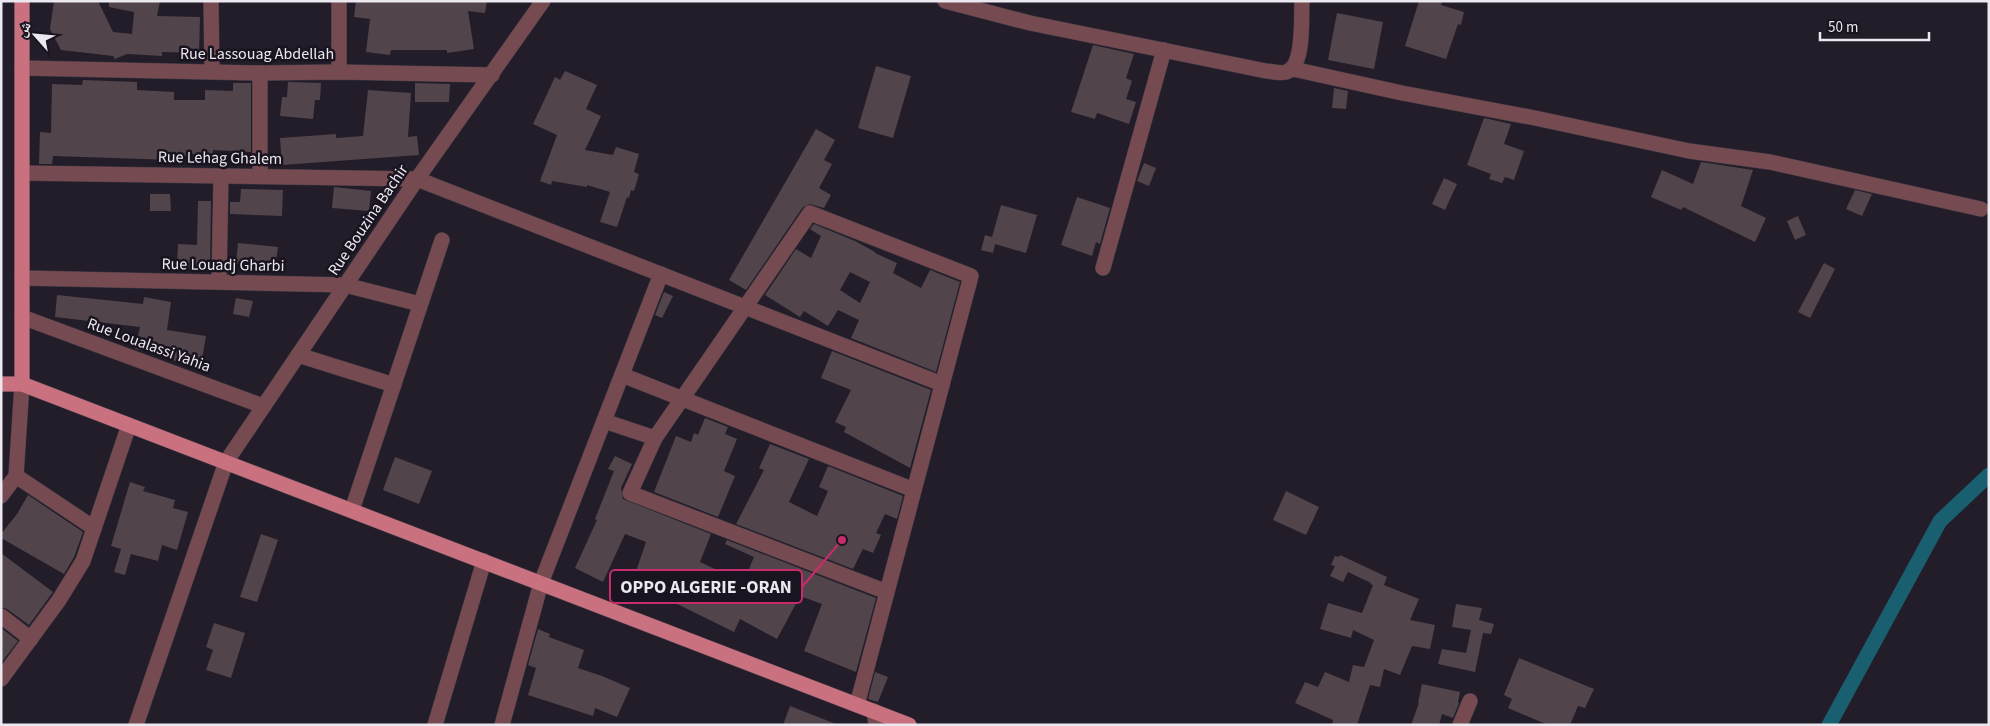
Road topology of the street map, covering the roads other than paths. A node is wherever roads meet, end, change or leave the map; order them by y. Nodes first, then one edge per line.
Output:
1 (22, 1) edge
2 (211, 1) edge
3 (340, 1) edge
4 (543, 1) edge
5 (944, 1) edge
6 (1302, 1) edge
7 (1164, 50) junction
8 (22, 68) junction
9 (1293, 68) junction
10 (212, 71) junction
11 (339, 72) junction
12 (260, 73) junction
13 (492, 75) junction
14 (22, 173) junction
15 (221, 176) junction
16 (260, 176) junction
17 (417, 179) junction
18 (1981, 209) dead end
19 (442, 240) dead end
20 (1103, 268) dead end
21 (661, 274) junction
22 (22, 278) junction
23 (219, 282) junction
24 (345, 285) junction
25 (420, 304) junction
26 (746, 307) junction
27 (22, 317) junction
28 (298, 355) junction
29 (622, 375) junction
30 (1, 384) edge
31 (22, 384) junction
32 (942, 384) junction
33 (394, 385) junction
34 (682, 399) junction
35 (263, 406) junction
36 (604, 421) junction
37 (129, 425) junction
38 (656, 438) junction
39 (226, 462) junction
40 (16, 476) junction
41 (914, 490) junction
42 (1, 496) edge
43 (352, 510) junction
44 (94, 528) junction
45 (484, 561) junction
46 (541, 583) junction
47 (887, 592) junction
48 (1, 616) edge
49 (31, 639) junction
50 (1, 679) edge
51 (1470, 701) dead end
52 (856, 705) junction
53 (875, 718) edge
54 (136, 725) edge
55 (435, 725) edge
56 (502, 725) edge
57 (909, 725) edge
58 (1460, 725) edge

1 - 8 main road
2 - 10 street
3 - 11 street
4 - 13 street, Rue Bouzina Bachir
5 - 7 street
6 - 9 street
7 - 9 street
7 - 20 street
8 - 10 street, Rue Lassouag Abdellah
8 - 14 main road
9 - 18 street
10 - 12 street, Rue Lassouag Abdellah
11 - 12 street, Rue Lassouag Abdellah
11 - 13 street, Rue Lassouag Abdellah
12 - 16 street
13 - 17 street, Rue Bouzina Bachir
14 - 15 street, Rue Lehag Ghalem
14 - 22 main road
15 - 16 street, Rue Lehag Ghalem
15 - 23 street
16 - 17 street, Rue Lehag Ghalem
17 - 21 street
17 - 24 street, Rue Bouzina Bachir
19 - 25 street
21 - 26 street
21 - 29 street
22 - 23 street, Rue Louadj Gharbi
22 - 27 main road
23 - 24 street, Rue Louadj Gharbi
24 - 25 street, Rue Louadj Gharbi
24 - 28 street, Rue Bouzina Bachir
25 - 33 street
26 - 32 street
26 - 32 street
26 - 34 street
27 - 31 main road
27 - 35 street, Rue Loualassi Yahia
28 - 33 street
28 - 35 street, Rue Bouzina Bachir
29 - 34 street
29 - 36 street
30 - 31 main road
31 - 37 main road
31 - 40 street
32 - 41 street
33 - 43 street
34 - 38 street
34 - 41 street
35 - 39 street, Rue Bouzina Bachir
36 - 38 street
36 - 46 street
37 - 39 main road
37 - 44 street
38 - 47 street
39 - 43 main road
39 - 54 street, Rue Bouzina Bachir
40 - 42 street
40 - 44 street
41 - 47 street
43 - 45 main road
44 - 49 street
45 - 46 main road
45 - 55 street
46 - 52 main road
46 - 56 street
47 - 52 street
48 - 49 street
49 - 50 street
51 - 58 street
52 - 53 main road
53 - 57 main road

